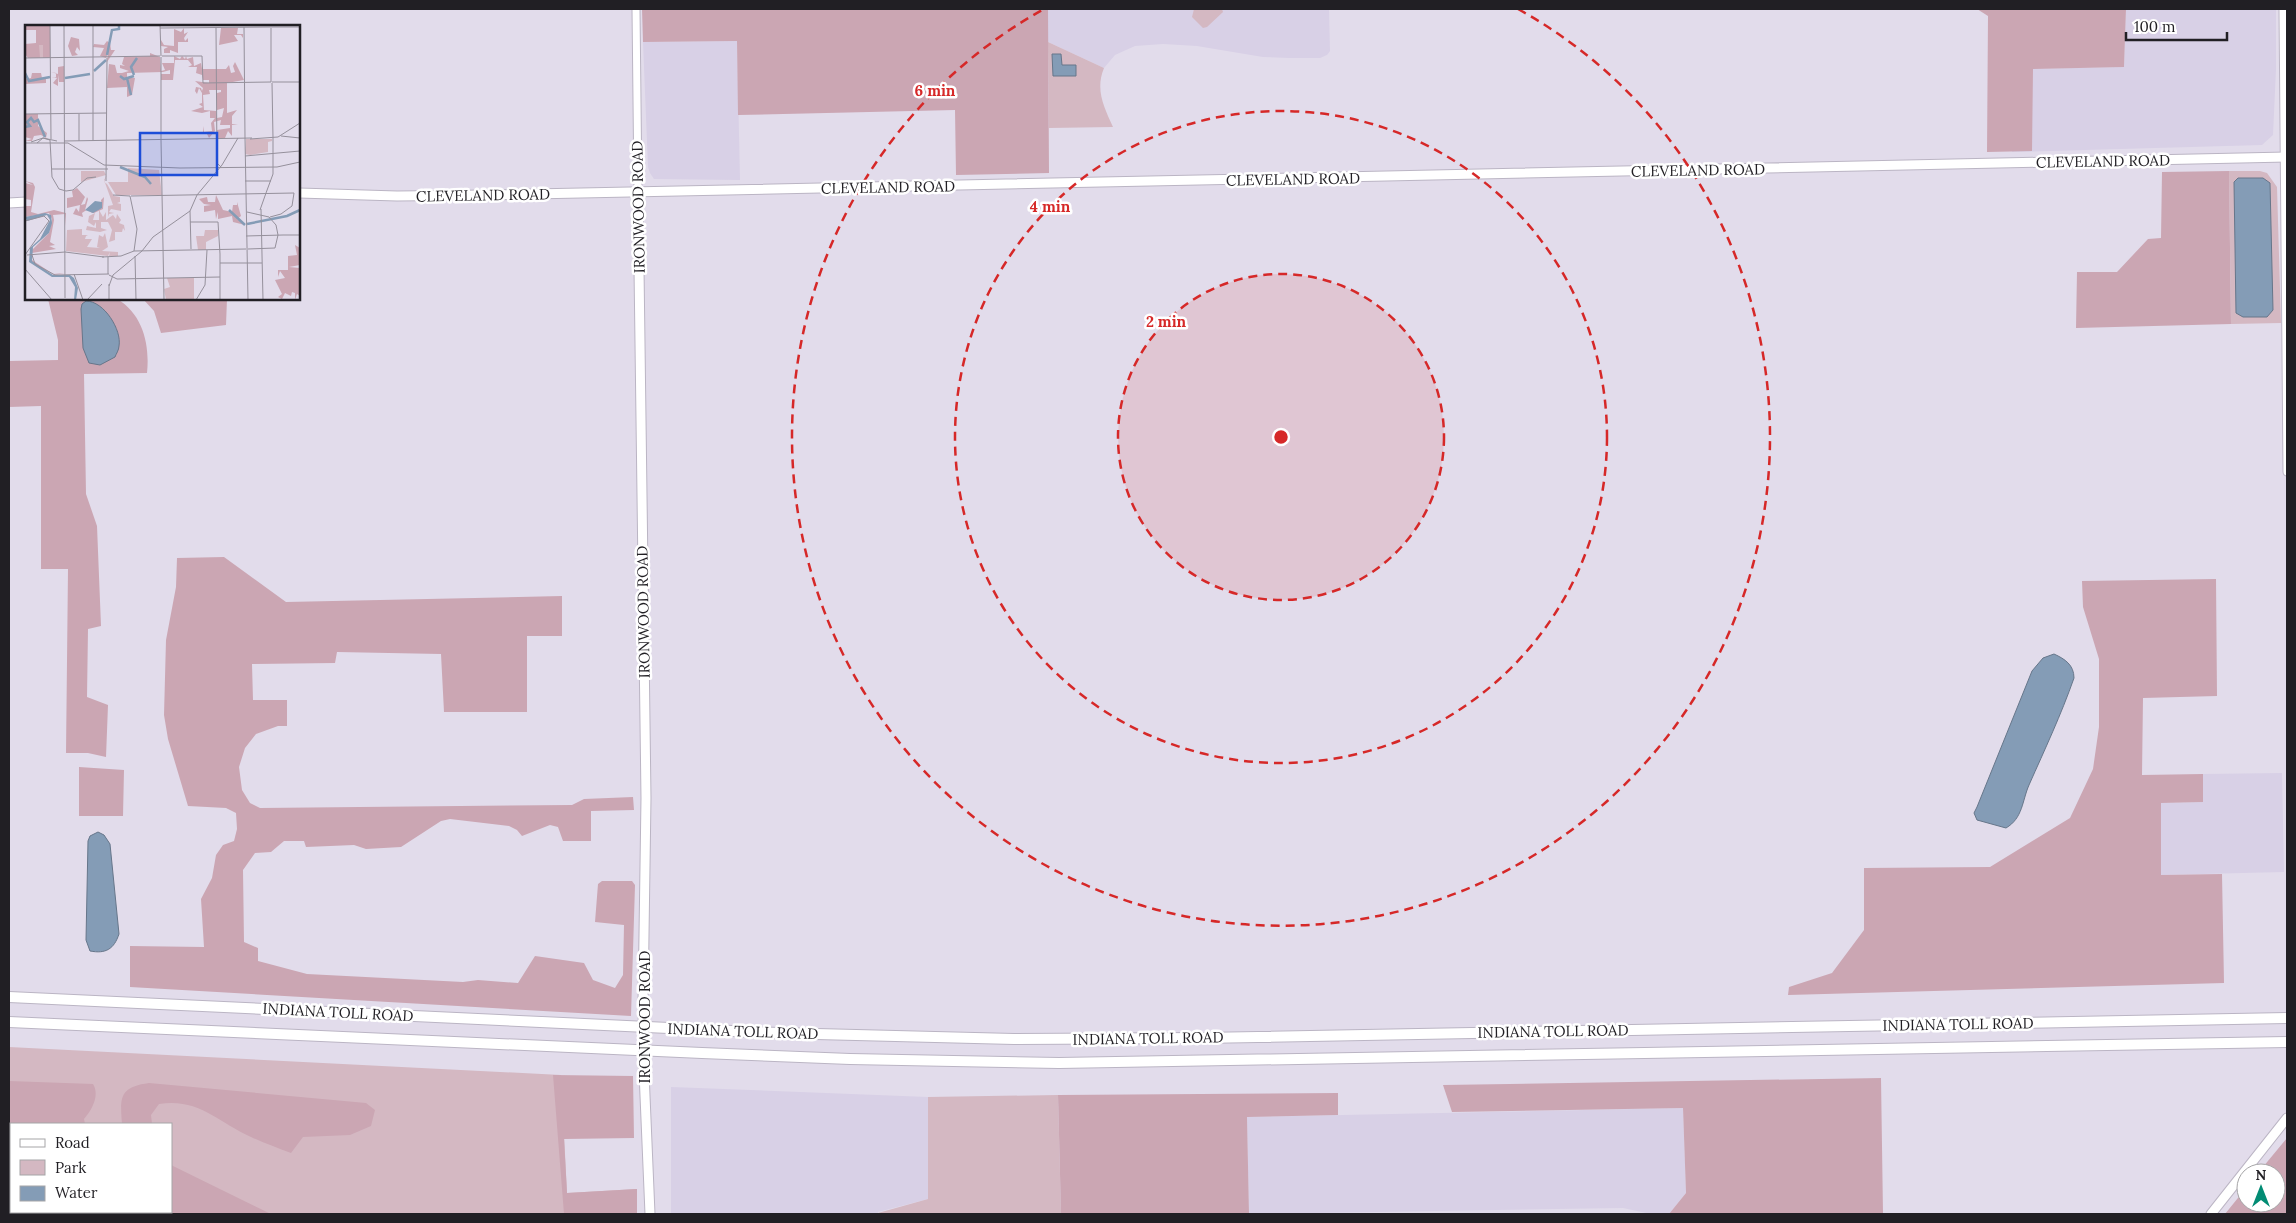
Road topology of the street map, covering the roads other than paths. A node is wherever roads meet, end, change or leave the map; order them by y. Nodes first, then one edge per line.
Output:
1 (636, 9) edge
2 (2282, 9) edge
3 (2286, 157) edge
4 (638, 192) junction
5 (300, 193) edge
6 (9, 202) edge
7 (25, 202) edge
8 (2287, 472) edge
9 (9, 997) edge
10 (2287, 1018) edge
11 (9, 1022) edge
12 (2287, 1042) edge
13 (2287, 1118) edge
14 (650, 1214) edge
15 (2210, 1214) edge

1 - 4 street, IRONWOOD ROAD
2 - 3 street
3 - 4 main road, CLEVELAND ROAD
3 - 8 street
4 - 5 main road, CLEVELAND ROAD
4 - 14 main road, IRONWOOD ROAD, bridge
6 - 7 main road
9 - 10 highway, INDIANA TOLL ROAD
11 - 12 highway, INDIANA TOLL ROAD
13 - 15 main road

